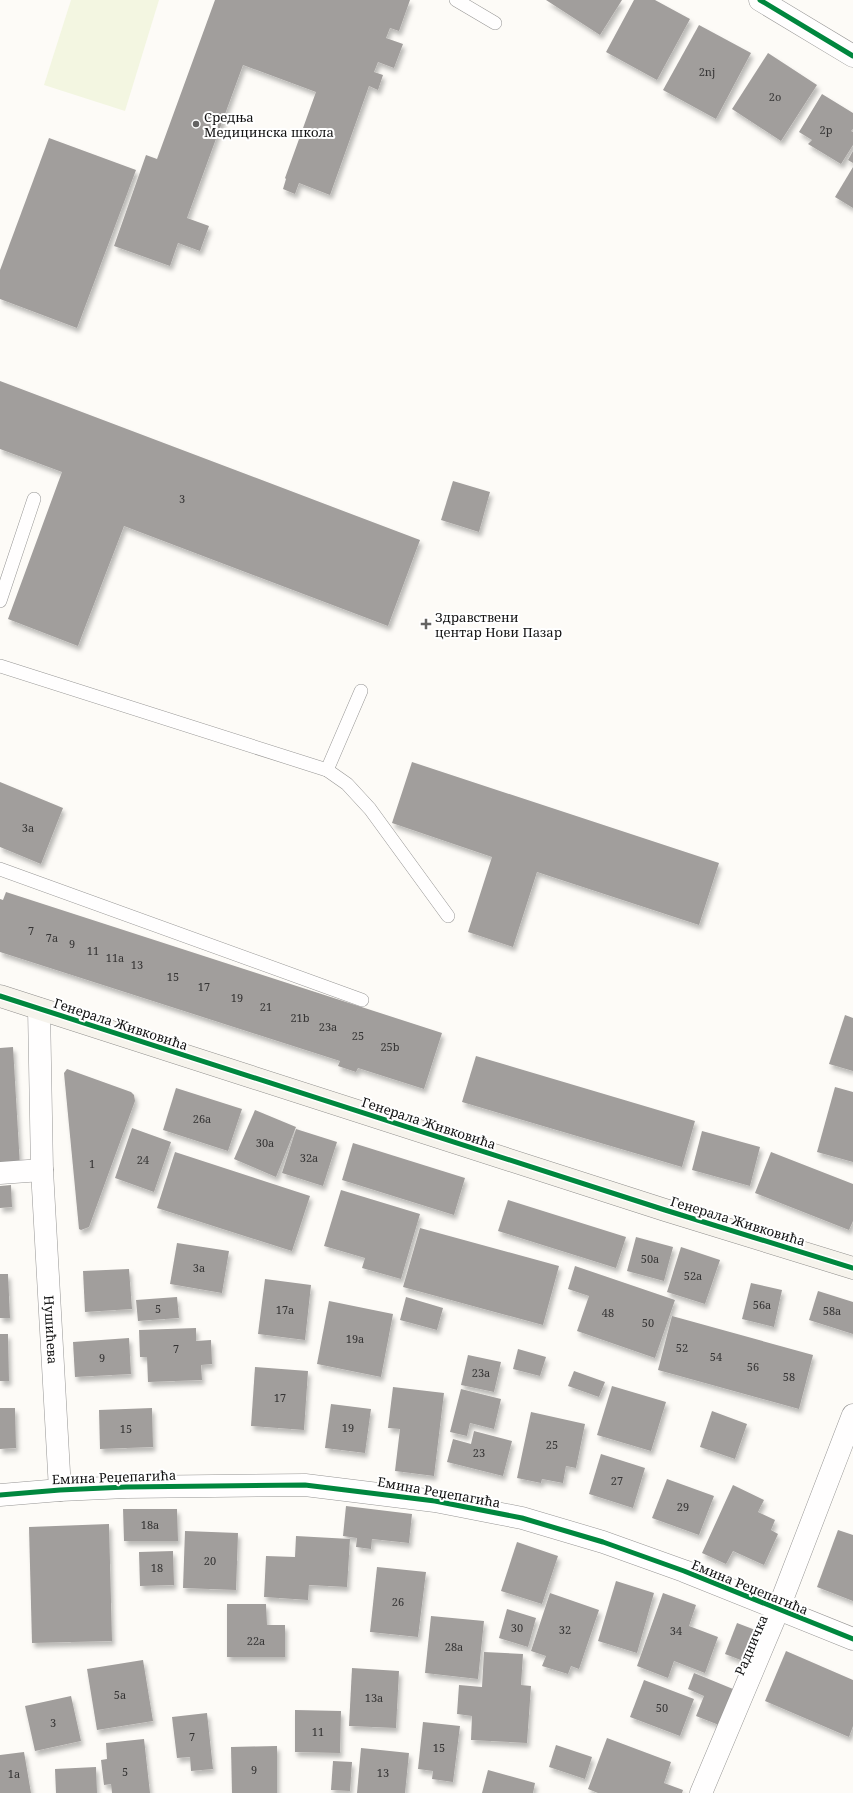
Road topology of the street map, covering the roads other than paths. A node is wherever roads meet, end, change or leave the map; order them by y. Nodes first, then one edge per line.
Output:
1 (456, 0) edge
2 (760, 0) edge
3 (495, 23) dead end
4 (853, 56) edge
5 (34, 499) dead end
6 (0, 600) edge
7 (0, 666) edge
8 (361, 691) dead end
9 (327, 770) junction
10 (0, 869) edge
11 (448, 916) dead end
12 (0, 996) edge
13 (362, 1000) dead end
14 (39, 1009) junction
15 (42, 1170) junction
16 (0, 1173) edge
17 (853, 1268) edge
18 (853, 1415) edge
19 (60, 1490) junction
20 (0, 1495) edge
21 (778, 1610) junction
22 (853, 1639) edge
23 (701, 1793) edge

1 - 3 lane
2 - 4 street
5 - 6 lane
7 - 9 lane
8 - 9 lane
9 - 11 lane
10 - 13 lane
12 - 14 street, Генерала Живковића
14 - 15 street, Нушићева
14 - 17 street, Генерала Живковића
15 - 16 street
15 - 19 street, Нушићева
18 - 21 street, Радничка
19 - 20 street, Емина Реџепагића
19 - 21 street, Емина Реџепагића
21 - 22 street, Емина Реџепагића
21 - 23 street, Радничка

